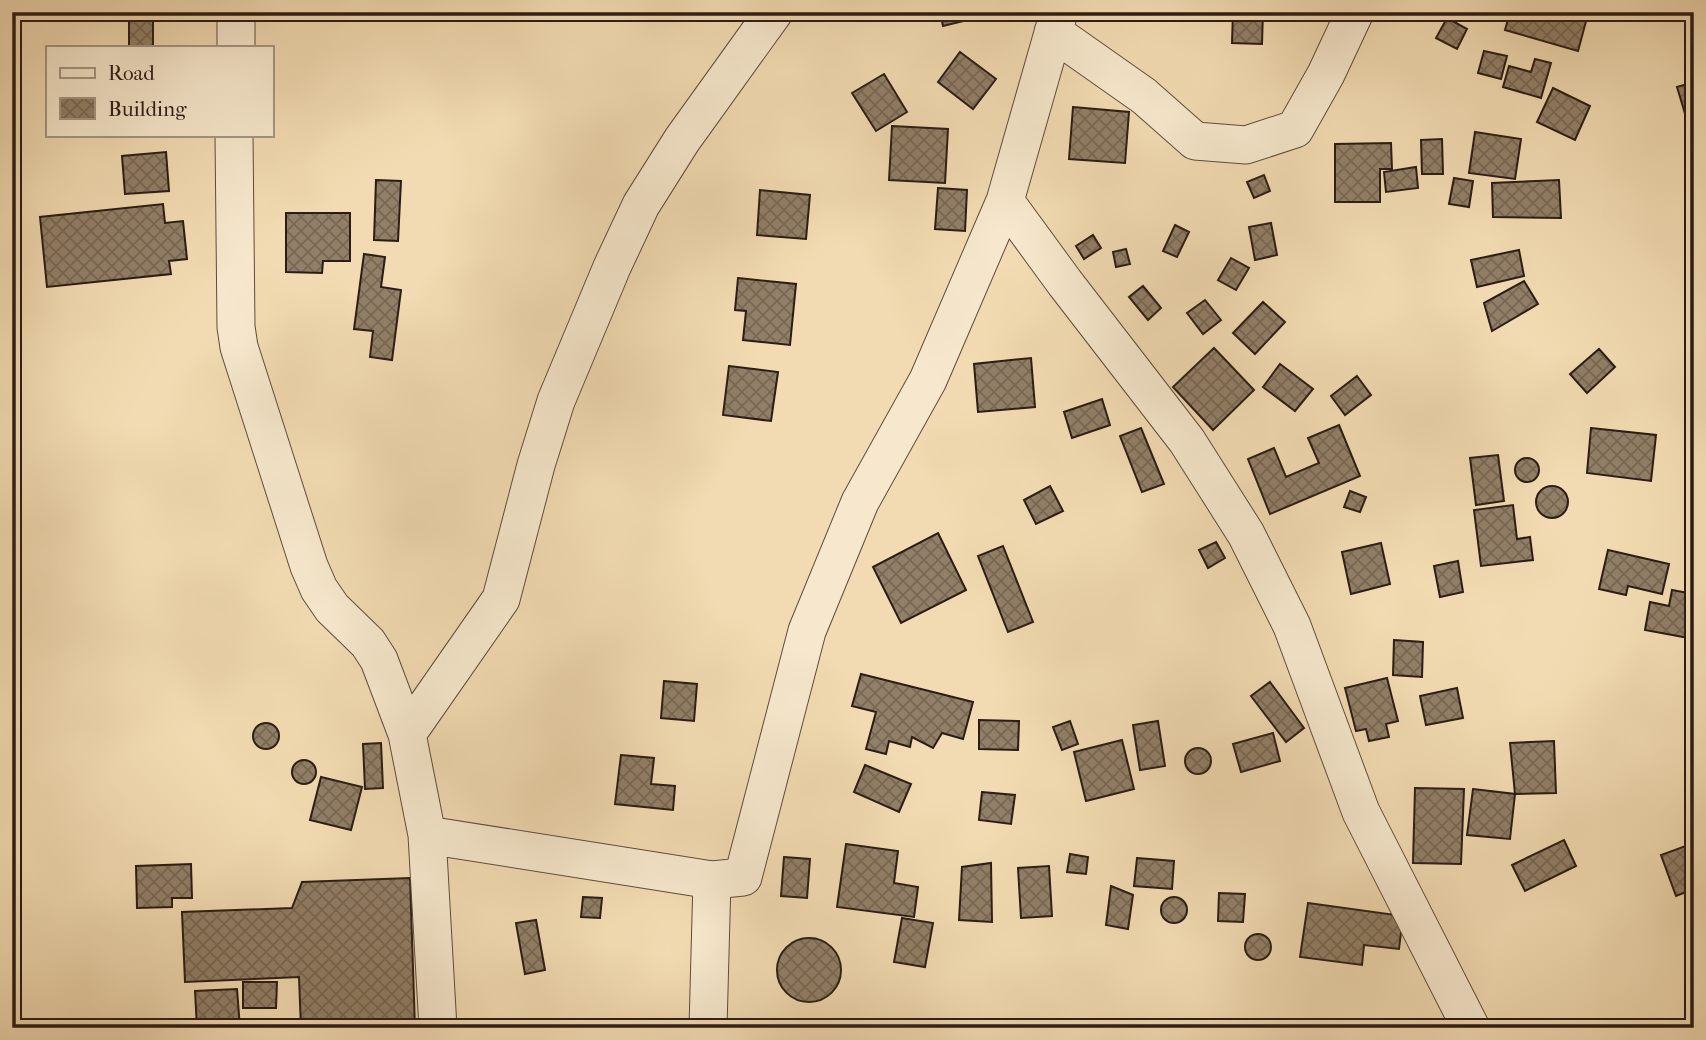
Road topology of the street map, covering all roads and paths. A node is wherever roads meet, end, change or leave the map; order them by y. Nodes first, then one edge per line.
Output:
1 (236, 12) edge
2 (774, 12) edge
3 (1355, 12) edge
4 (1056, 22) edge
5 (236, 46) edge
6 (234, 136) edge
7 (1005, 201) junction
8 (407, 734) junction
9 (427, 835) junction
10 (712, 880) junction
11 (438, 1028) edge
12 (708, 1028) edge
13 (1471, 1028) edge

1 - 5 street
2 - 8 street
3 - 4 street
4 - 7 street
6 - 8 street
7 - 10 street
7 - 13 street
8 - 9 street
9 - 10 street
9 - 11 street
10 - 12 street

